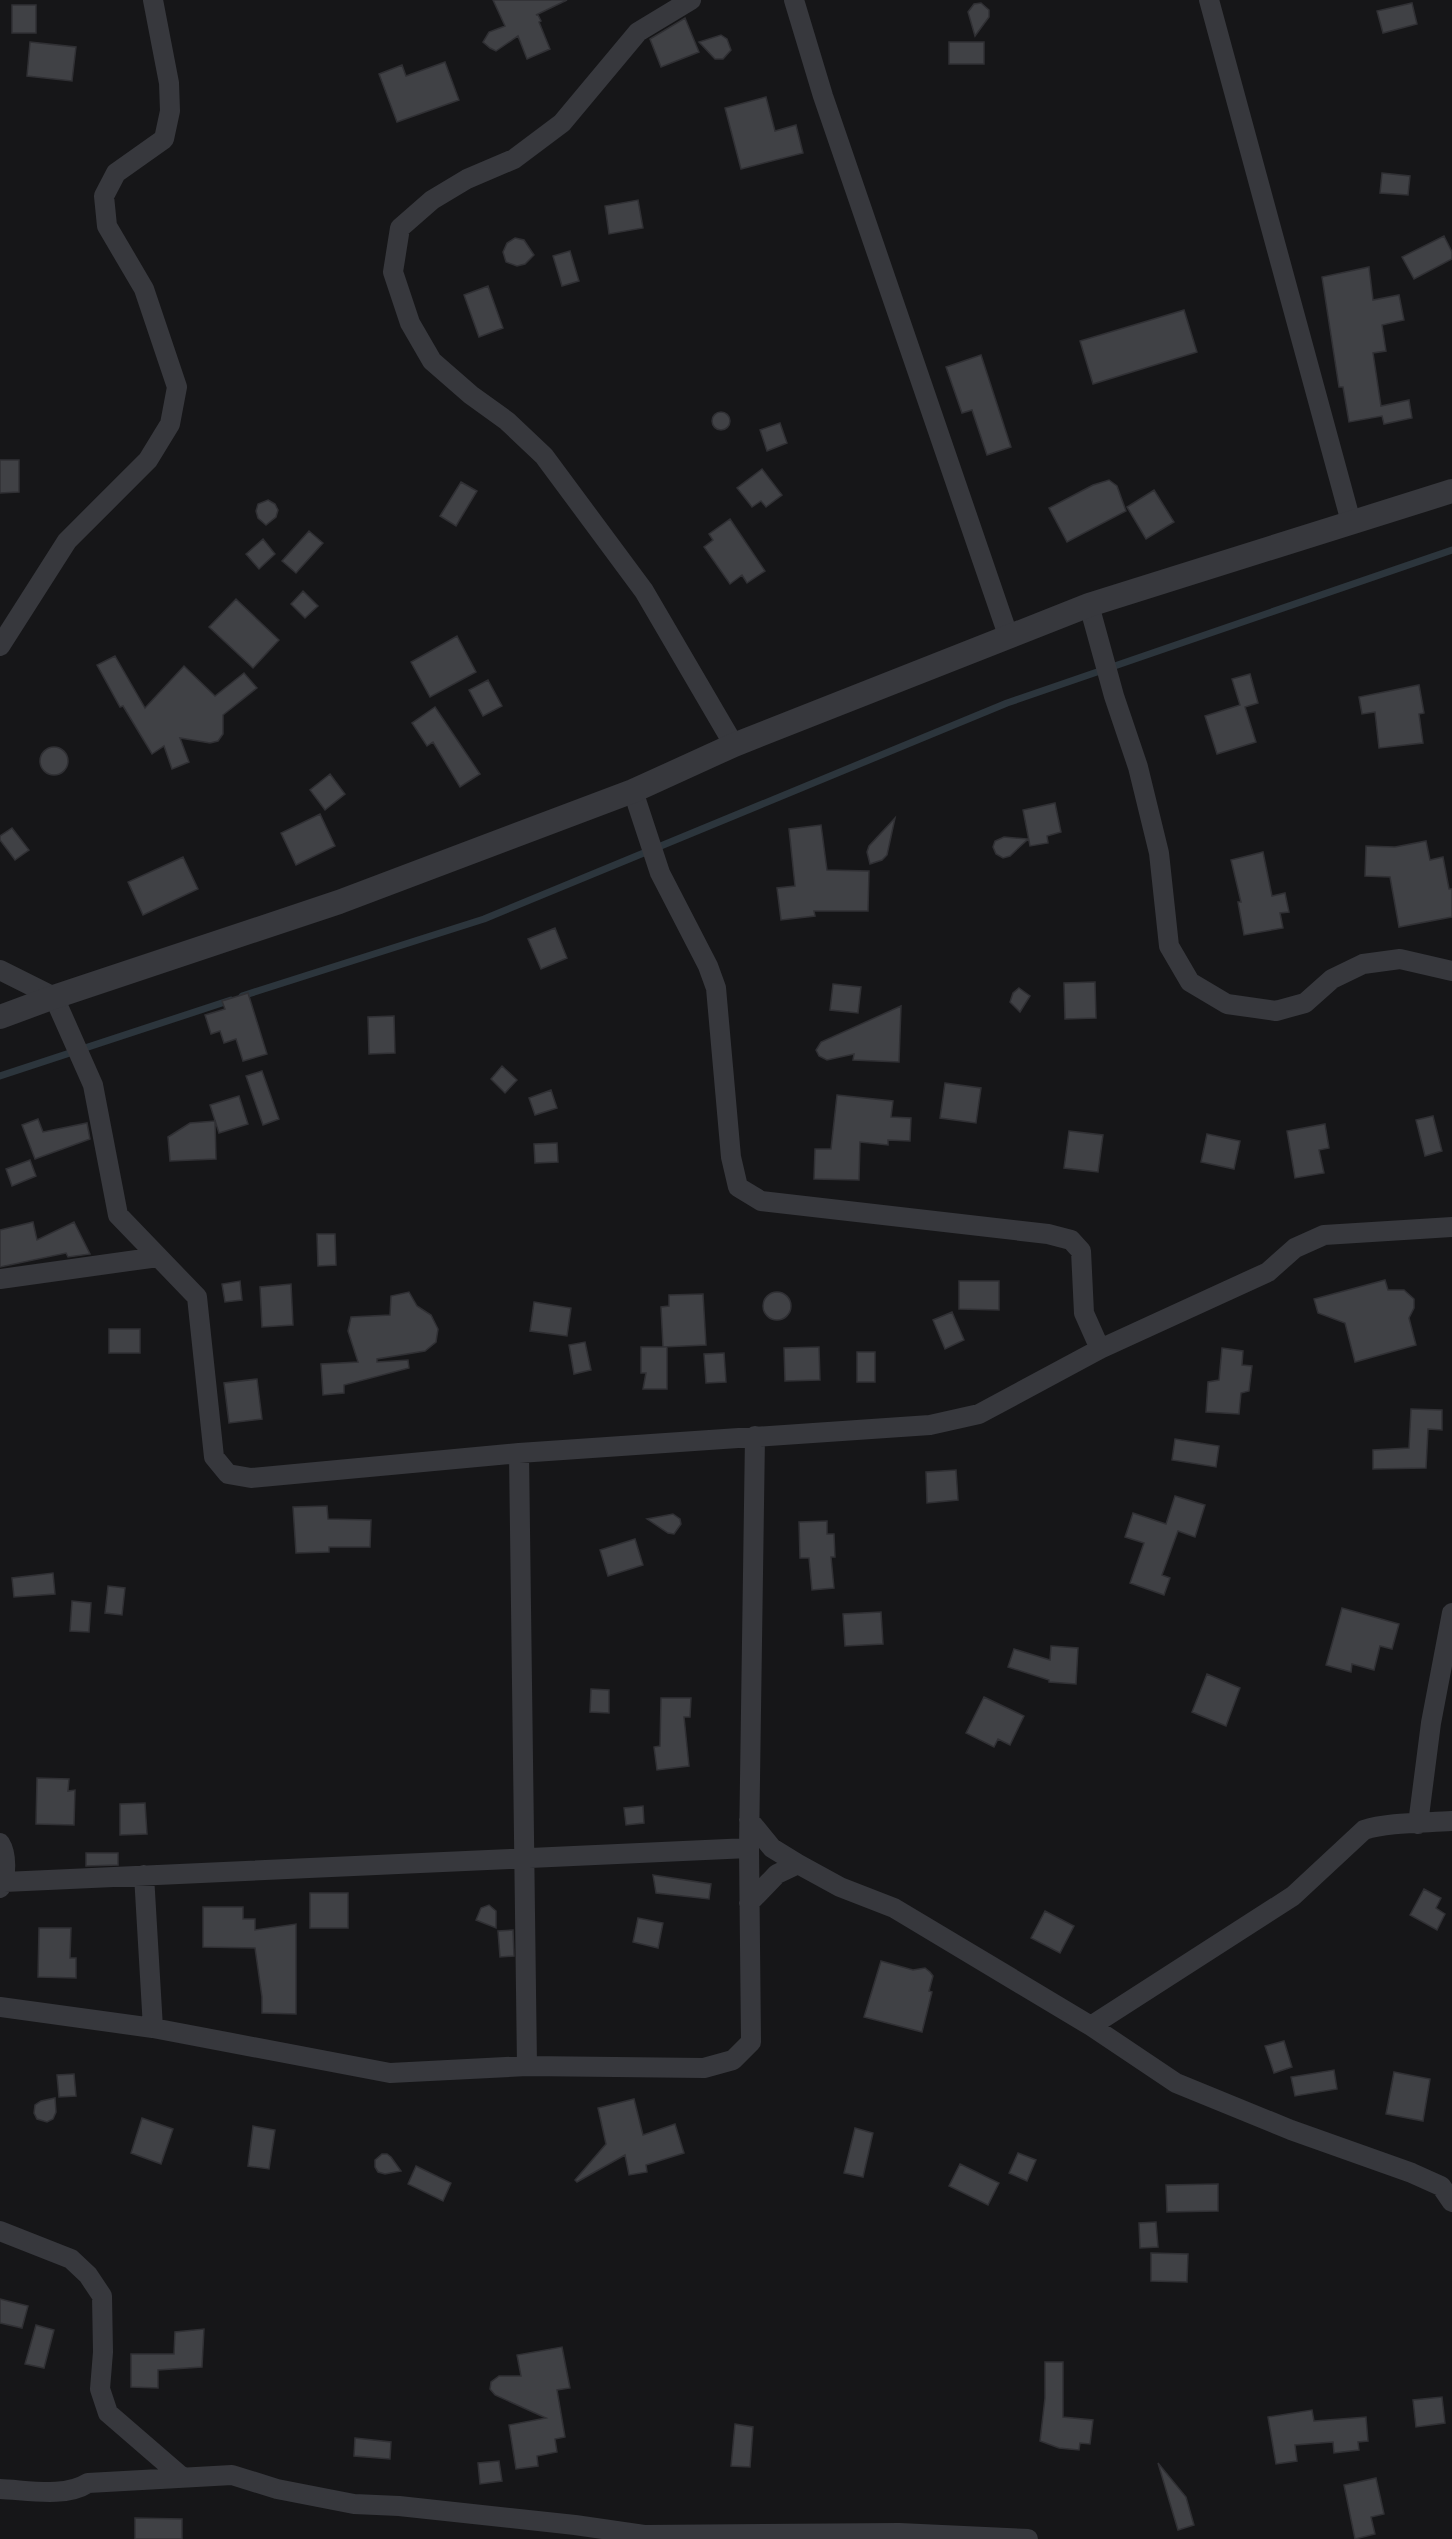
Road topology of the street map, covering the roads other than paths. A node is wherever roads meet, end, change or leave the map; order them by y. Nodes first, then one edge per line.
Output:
1 (153, 0) edge
2 (691, 0) edge
3 (794, 0) edge
4 (1209, 0) edge
5 (1452, 491) edge
6 (1351, 522) junction
7 (1089, 606) junction
8 (1009, 638) junction
9 (0, 646) edge
10 (734, 745) junction
11 (633, 791) junction
12 (0, 970) edge
13 (1452, 971) edge
14 (54, 996) junction
15 (0, 1017) edge
16 (1452, 1227) edge
17 (158, 1257) junction
18 (0, 1279) edge
19 (1100, 1349) junction
20 (755, 1436) junction
21 (519, 1453) junction
22 (1452, 1612) edge
23 (749, 1820) junction
24 (1452, 1821) edge
25 (1418, 1824) junction
26 (0, 1843) edge
27 (749, 1848) junction
28 (526, 1857) junction
29 (798, 1864) junction
30 (144, 1875) junction
31 (2, 1885) edge
32 (749, 1903) junction
33 (0, 2007) edge
34 (1091, 2026) junction
35 (153, 2028) junction
36 (527, 2066) junction
37 (1452, 2202) edge
38 (0, 2231) edge
39 (182, 2477) junction
40 (0, 2490) edge
41 (898, 2536) edge
42 (1028, 2539) edge

1 - 9 street
2 - 10 street
3 - 8 street
4 - 6 street
5 - 6 street
6 - 7 street
7 - 8 street
7 - 13 street
8 - 10 street
10 - 11 street
11 - 14 street
11 - 19 street
12 - 14 street
14 - 15 street
14 - 17 street
16 - 19 street
17 - 18 street
17 - 21 street
19 - 20 street
20 - 21 street
20 - 23 street
21 - 28 street
22 - 25 street
23 - 27 street
23 - 29 street
24 - 25 street
25 - 34 street
26 - 31 street
27 - 28 street
27 - 32 street
28 - 30 street
28 - 36 street
29 - 32 street
29 - 34 street
30 - 31 street
30 - 35 street
32 - 36 street
33 - 35 street
34 - 37 street
35 - 36 street
38 - 39 street
39 - 40 street
39 - 41 street
41 - 42 street

